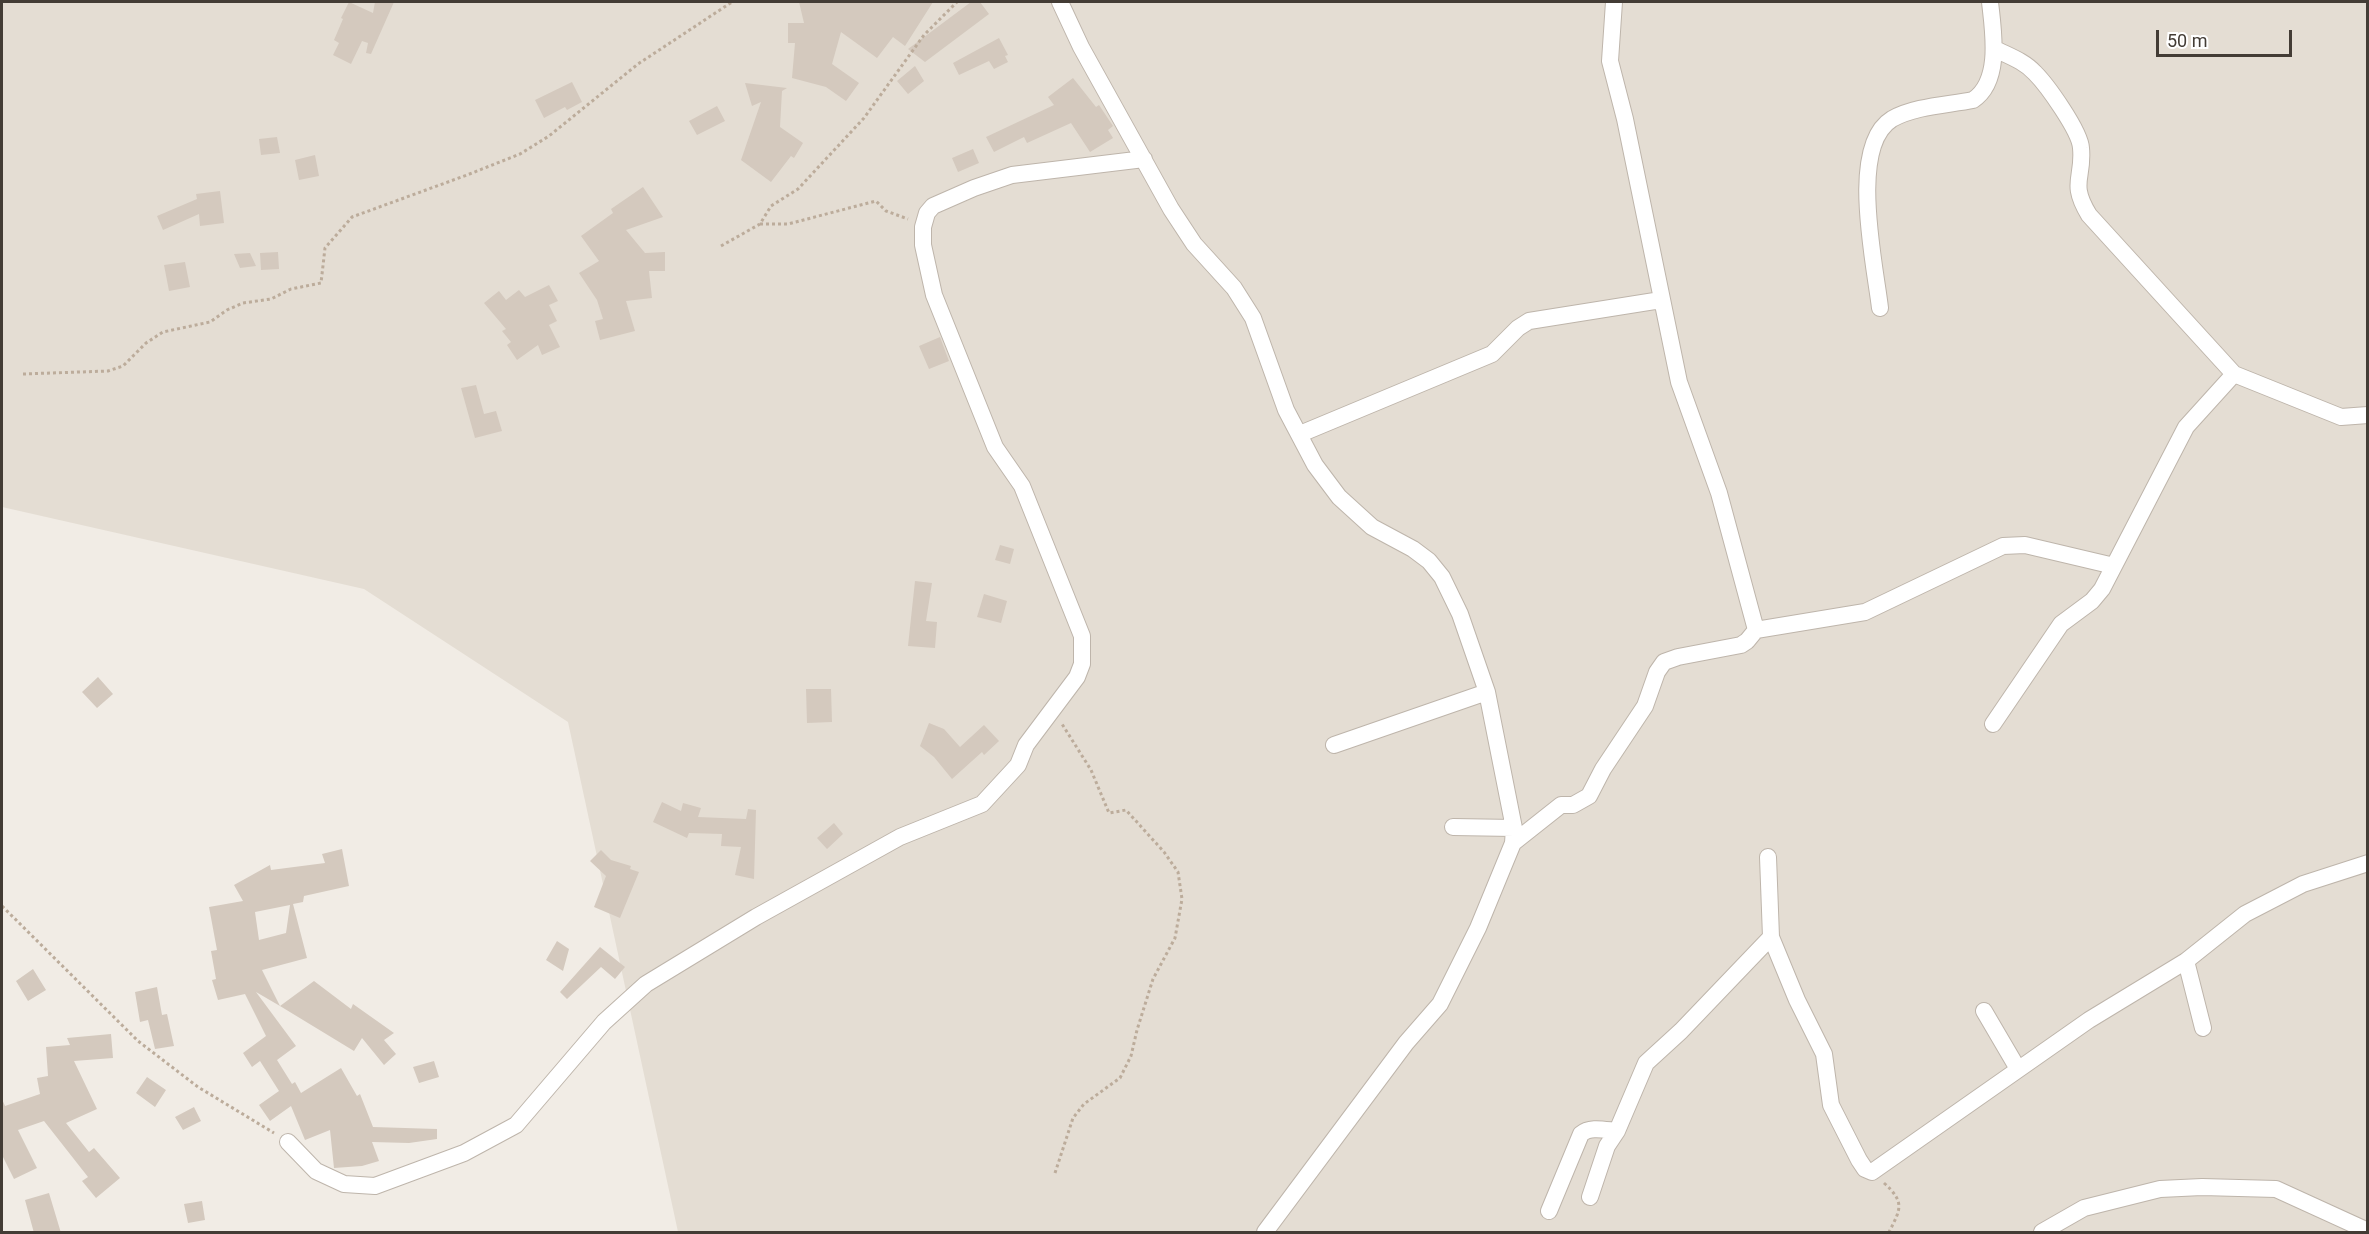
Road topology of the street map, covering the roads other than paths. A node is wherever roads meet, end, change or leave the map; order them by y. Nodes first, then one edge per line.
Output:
1 (1060, 2) edge
2 (1614, 2) edge
3 (1990, 2) edge
4 (1995, 49) junction
5 (1144, 159) junction
6 (1661, 300) junction
7 (1880, 308) dead end
8 (2234, 374) junction
9 (2367, 415) edge
10 (1300, 434) junction
11 (2114, 566) junction
12 (1756, 630) junction
13 (1487, 692) junction
14 (1993, 724) dead end
15 (1334, 745) dead end
16 (1453, 828) dead end
17 (1513, 835) junction
18 (1768, 857) dead end
19 (2367, 863) edge
20 (1771, 937) junction
21 (2186, 961) junction
22 (1984, 1011) dead end
23 (2203, 1028) dead end
24 (2019, 1069) junction
25 (1617, 1131) junction
26 (288, 1142) road end
27 (1590, 1197) dead end
28 (1549, 1211) dead end
29 (2367, 1231) edge
30 (1265, 1233) edge
31 (2043, 1233) edge

1 - 5 street
2 - 6 street
3 - 4 street
4 - 7 street
4 - 8 street
5 - 10 street
5 - 26 street
6 - 10 street
6 - 12 street
8 - 9 street
8 - 11 street
10 - 13 street
11 - 12 street
11 - 14 street
12 - 17 street
13 - 15 street
13 - 17 street
16 - 17 street
17 - 30 street
18 - 20 street
19 - 21 street
20 - 24 street
20 - 25 street
21 - 23 street
21 - 24 street
22 - 24 street
25 - 27 street
25 - 28 street
29 - 31 street

